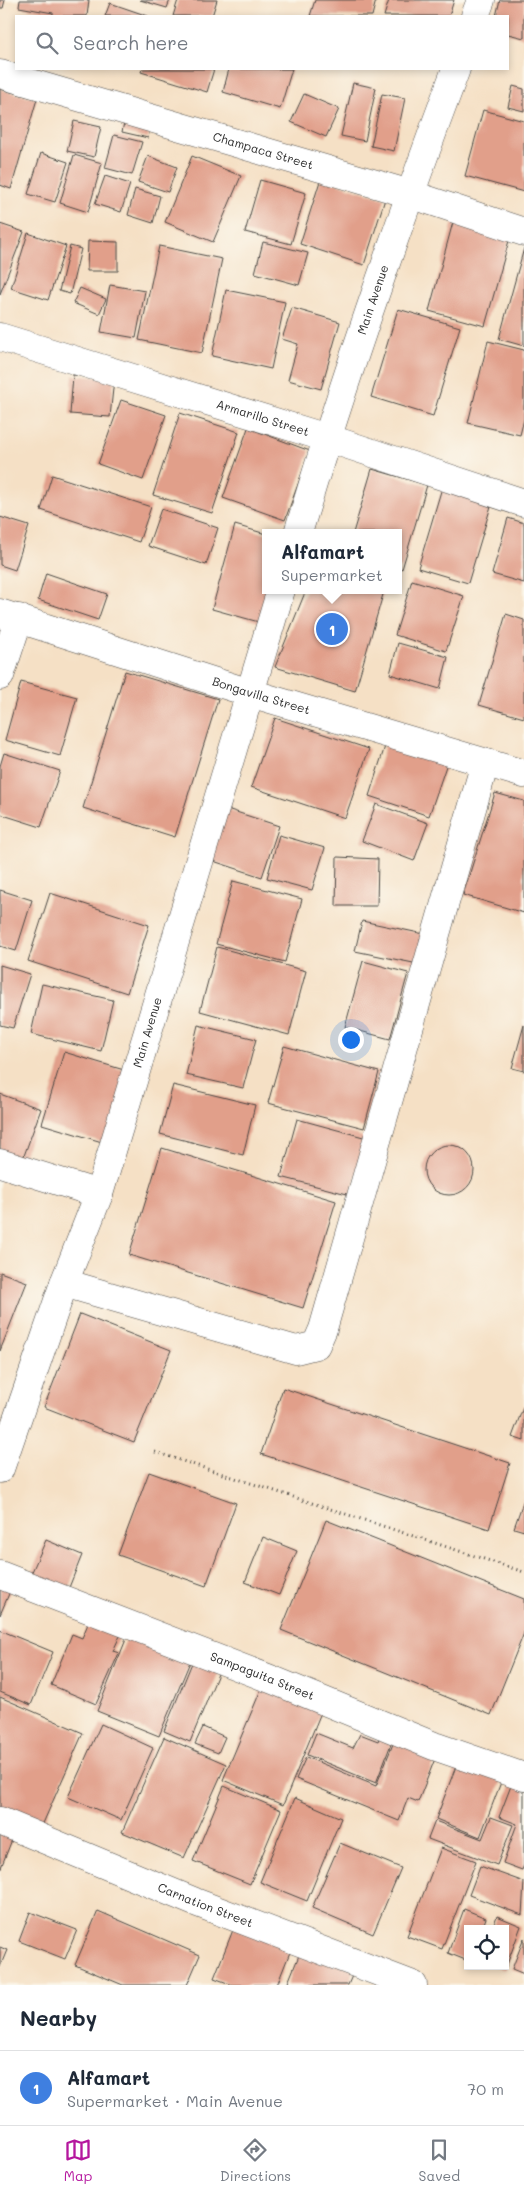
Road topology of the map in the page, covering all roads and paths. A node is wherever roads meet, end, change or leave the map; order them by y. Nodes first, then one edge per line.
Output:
1 (481, 0) edge
2 (475, 15) edge
3 (456, 70) edge
4 (0, 74) edge
5 (410, 194) junction
6 (524, 232) edge
7 (0, 336) edge
8 (327, 438) junction
9 (524, 503) edge
10 (299, 529) edge
11 (280, 594) edge
12 (9, 615) edge
13 (0, 676) edge
14 (250, 693) junction
15 (484, 763) junction
16 (524, 774) edge
17 (0, 1163) edge
18 (99, 1194) junction
19 (64, 1283) junction
20 (155, 1452) dead end
21 (0, 1468) edge
22 (524, 1572) edge
23 (0, 1575) edge
24 (524, 1777) edge
25 (0, 1822) edge
26 (413, 1985) edge

1 - 2 street
3 - 5 street, Main Avenue
4 - 5 street, Champaca Street
5 - 6 street, Champaca Street
5 - 8 street, Main Avenue
7 - 8 street, Armarillo Street
8 - 9 street, Armarillo Street
8 - 10 street, Main Avenue
11 - 14 street, Main Avenue
12 - 13 street
12 - 14 street, Bongavilla Street
14 - 15 street, Bongavilla Street
14 - 18 street, Main Avenue
15 - 16 street, Bongavilla Street
15 - 19 street
17 - 18 street
18 - 19 street, Main Avenue
19 - 21 street, Main Avenue
20 - 22 path
23 - 24 street, Sampaguita Street
25 - 26 street, Carnation Street

